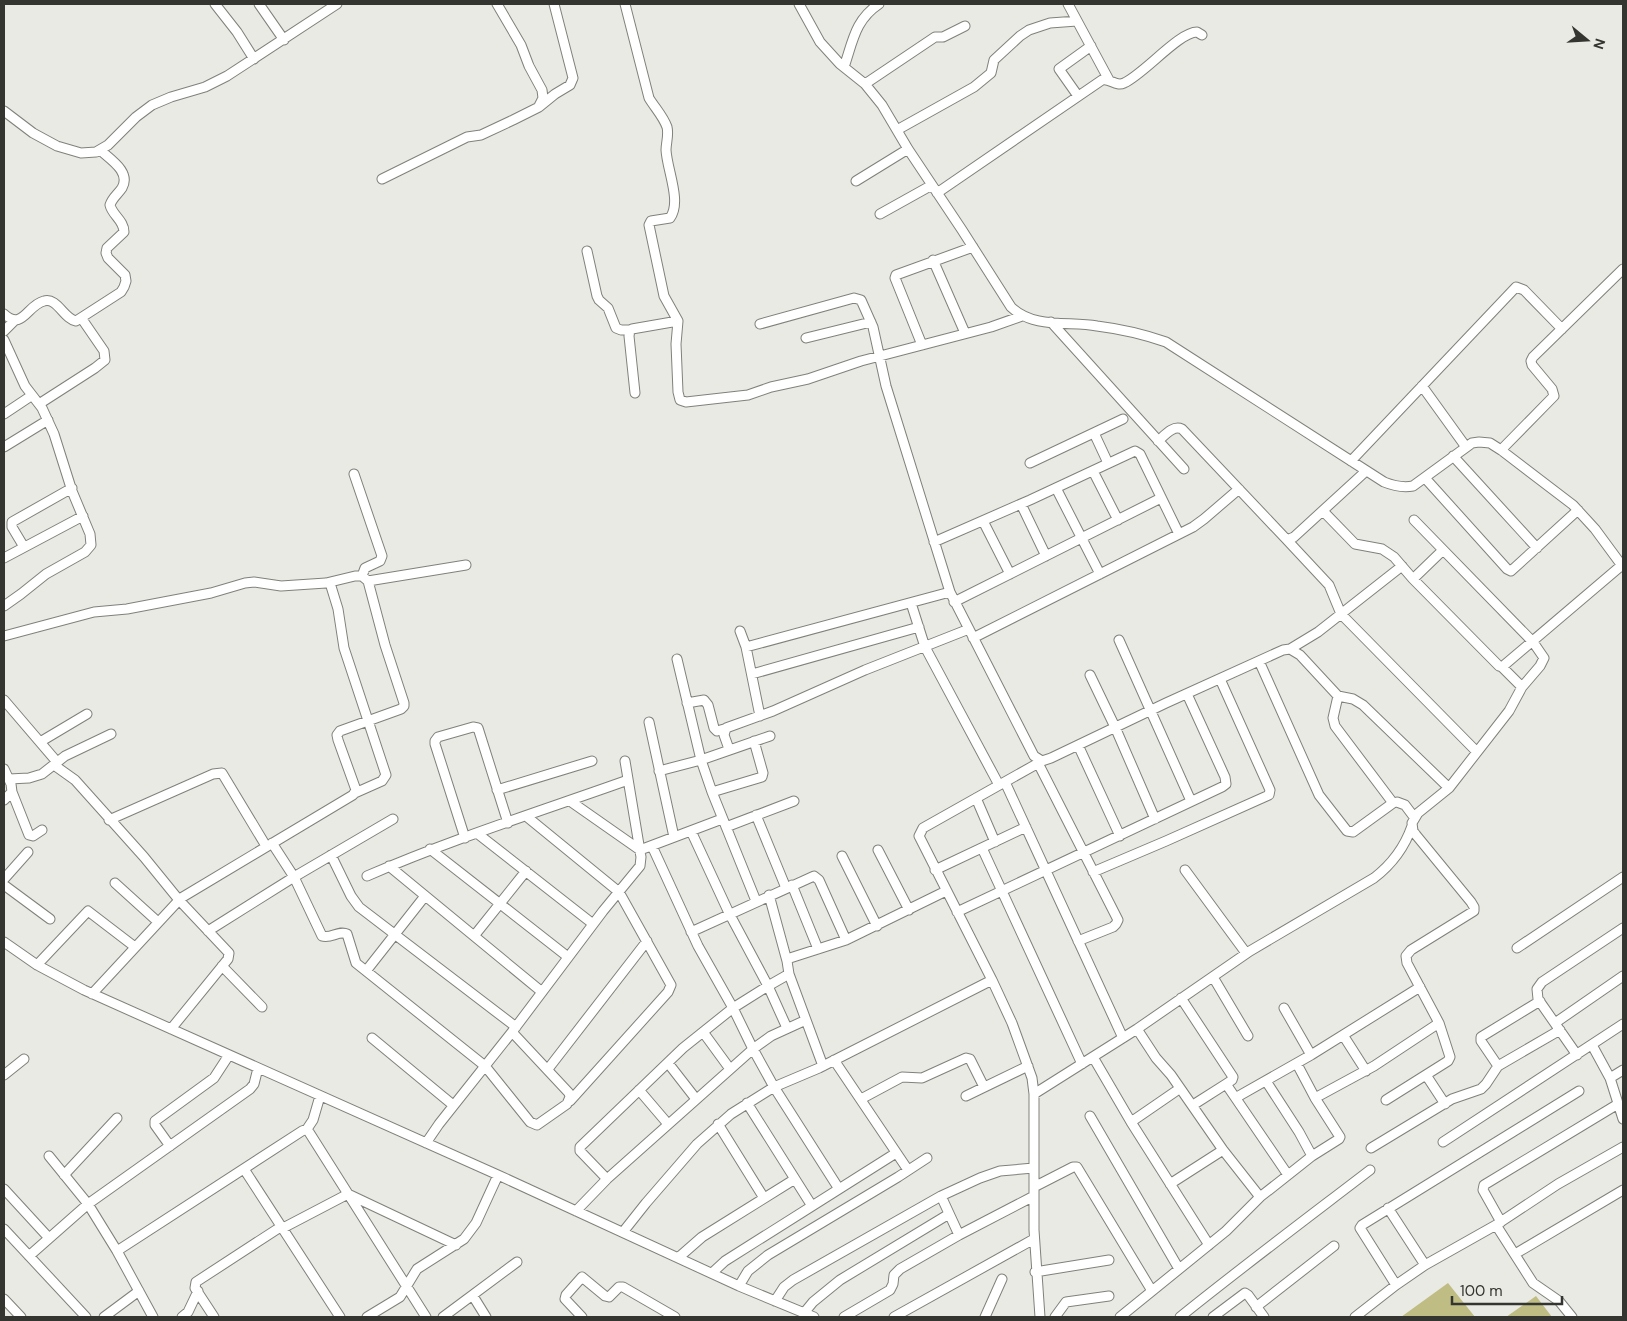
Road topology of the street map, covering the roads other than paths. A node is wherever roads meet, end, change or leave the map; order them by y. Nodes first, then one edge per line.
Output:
1 (215, 4) edge
2 (259, 4) edge
3 (337, 4) edge
4 (497, 4) edge
5 (554, 4) edge
6 (625, 4) edge
7 (798, 4) edge
8 (879, 4) edge
9 (1068, 4) edge
10 (1077, 21) junction
11 (965, 26) dead end
12 (1202, 35) dead end
13 (284, 40) junction
14 (1091, 46) junction
15 (254, 59) junction
16 (844, 67) junction
17 (1109, 80) junction
18 (865, 84) junction
19 (1078, 96) junction
20 (539, 107) junction
21 (4, 111) edge
22 (897, 130) junction
23 (908, 149) junction
24 (100, 150) junction
25 (382, 179) dead end
26 (856, 181) dead end
27 (934, 189) junction
28 (880, 214) dead end
29 (973, 246) junction
30 (587, 251) dead end
31 (933, 260) junction
32 (1623, 269) edge
33 (4, 314) edge
34 (1022, 316) junction
35 (82, 319) junction
36 (14, 320) junction
37 (678, 321) junction
38 (871, 322) junction
39 (1051, 322) junction
40 (760, 324) dead end
41 (1562, 329) junction
42 (630, 330) junction
43 (4, 331) edge
44 (966, 333) junction
45 (806, 338) dead end
46 (4, 340) edge
47 (922, 345) junction
48 (879, 356) junction
49 (1422, 386) junction
50 (635, 393) dead end
51 (31, 396) junction
52 (39, 404) junction
53 (4, 414) edge
54 (1122, 419) dead end
55 (48, 420) junction
56 (1094, 433) junction
57 (1158, 441) junction
58 (4, 447) edge
59 (1466, 447) junction
60 (1501, 450) junction
61 (1453, 456) junction
62 (1351, 461) junction
63 (1030, 463) dead end
64 (1108, 464) junction
65 (1184, 469) dead end
66 (1092, 470) junction
67 (1366, 471) junction
68 (354, 474) dead end
69 (1425, 478) junction
70 (72, 488) junction
71 (1056, 488) junction
72 (1239, 488) junction
73 (1161, 498) junction
74 (1021, 504) junction
75 (1578, 510) junction
76 (1323, 511) junction
77 (83, 516) junction
78 (1118, 520) junction
79 (1414, 520) dead end
80 (982, 521) junction
81 (1179, 534) junction
82 (1082, 538) junction
83 (1287, 540) junction
84 (934, 542) junction
85 (24, 547) junction
86 (1537, 548) junction
87 (1443, 550) junction
88 (1046, 556) junction
89 (4, 558) edge
90 (466, 565) dead end
91 (1402, 566) junction
92 (1622, 566) edge
93 (1010, 574) junction
94 (1100, 574) junction
95 (365, 579) junction
96 (1413, 579) junction
97 (330, 583) junction
98 (950, 592) junction
99 (954, 602) junction
100 (911, 603) junction
101 (4, 606) edge
102 (1341, 614) junction
103 (919, 627) junction
104 (969, 629) junction
105 (740, 631) dead end
106 (4, 636) edge
107 (973, 638) junction
108 (1119, 640) dead end
109 (1533, 642) junction
110 (925, 646) junction
111 (746, 647) junction
112 (1290, 649) junction
113 (677, 659) dead end
114 (1259, 661) junction
115 (1502, 667) junction
116 (752, 674) junction
117 (1090, 675) dead end
118 (1220, 679) junction
119 (1522, 687) junction
120 (1186, 694) junction
121 (1338, 696) junction
122 (4, 700) edge
123 (687, 703) junction
124 (1150, 710) junction
125 (87, 714) dead end
126 (760, 716) junction
127 (367, 721) junction
128 (649, 722) dead end
129 (1115, 727) junction
130 (724, 730) junction
131 (111, 734) dead end
132 (770, 736) dead end
133 (754, 741) junction
134 (40, 742) junction
135 (1078, 745) junction
136 (729, 749) junction
137 (1477, 752) junction
138 (701, 760) junction
139 (625, 761) dead end
140 (592, 762) dead end
141 (1040, 762) junction
142 (55, 763) junction
143 (4, 769) edge
144 (660, 771) junction
145 (9, 780) junction
146 (628, 780) junction
147 (1002, 783) junction
148 (1448, 788) junction
149 (498, 790) junction
150 (12, 792) junction
151 (712, 792) junction
152 (355, 793) junction
153 (976, 798) junction
154 (4, 800) edge
155 (570, 801) junction
156 (794, 801) dead end
157 (1191, 801) junction
158 (1393, 803) junction
159 (526, 816) junction
160 (756, 816) junction
161 (1155, 818) junction
162 (393, 819) dead end
163 (109, 820) junction
164 (1413, 822) junction
165 (508, 823) junction
166 (724, 823) junction
167 (1026, 827) junction
168 (42, 830) dead end
169 (691, 831) junction
170 (478, 834) junction
171 (1120, 836) junction
172 (674, 837) junction
173 (465, 838) junction
174 (995, 842) junction
175 (269, 845) junction
176 (652, 846) junction
177 (982, 848) junction
178 (430, 849) junction
179 (640, 850) junction
180 (878, 850) dead end
181 (28, 852) dead end
182 (1083, 853) junction
183 (331, 855) junction
184 (842, 856) dead end
185 (389, 866) junction
186 (935, 870) junction
187 (1047, 870) junction
188 (1185, 870) dead end
189 (526, 871) junction
190 (1093, 872) junction
191 (367, 876) dead end
192 (294, 877) junction
193 (1623, 877) edge
194 (4, 879) edge
195 (115, 883) dead end
196 (4, 884) edge
197 (789, 886) junction
198 (1002, 890) junction
199 (946, 891) junction
200 (618, 892) junction
201 (424, 896) junction
202 (768, 896) junction
203 (179, 900) junction
204 (756, 901) junction
205 (500, 904) junction
206 (909, 910) junction
207 (957, 912) junction
208 (729, 914) junction
209 (50, 919) dead end
210 (158, 922) junction
211 (594, 924) junction
212 (877, 926) junction
213 (1623, 928) edge
214 (208, 931) junction
215 (691, 932) junction
216 (395, 934) junction
217 (474, 936) junction
218 (846, 940) junction
219 (647, 941) junction
220 (1078, 941) junction
221 (4, 942) edge
222 (135, 948) junction
223 (1517, 948) dead end
224 (818, 949) junction
225 (1246, 953) junction
226 (568, 957) junction
227 (787, 961) junction
228 (37, 965) junction
229 (222, 966) junction
230 (366, 971) junction
231 (789, 974) junction
232 (1213, 976) junction
233 (1623, 976) edge
234 (992, 980) junction
235 (768, 986) junction
236 (1420, 987) junction
237 (542, 992) junction
238 (92, 994) junction
239 (1181, 998) junction
240 (1540, 1001) junction
241 (262, 1007) dead end
242 (733, 1008) junction
243 (1284, 1008) dead end
244 (806, 1020) junction
245 (1439, 1023) junction
246 (1623, 1024) edge
247 (1558, 1026) junction
248 (787, 1028) junction
249 (514, 1029) junction
250 (1137, 1029) junction
251 (171, 1030) junction
252 (703, 1032) junction
253 (1248, 1036) dead end
254 (1344, 1036) junction
255 (372, 1038) dead end
256 (1123, 1038) junction
257 (1592, 1045) junction
258 (752, 1048) junction
259 (229, 1055) junction
260 (1311, 1055) junction
261 (1577, 1055) junction
262 (1093, 1057) junction
263 (24, 1059) dead end
264 (834, 1060) junction
265 (668, 1063) junction
266 (1082, 1064) junction
267 (1297, 1064) junction
268 (485, 1066) junction
269 (823, 1066) junction
270 (1028, 1066) junction
271 (1498, 1066) junction
272 (258, 1068) junction
273 (730, 1069) junction
274 (548, 1070) junction
275 (1623, 1070) edge
276 (1366, 1071) junction
277 (4, 1075) edge
278 (1426, 1075) junction
279 (1610, 1078) junction
280 (1266, 1081) junction
281 (1226, 1084) junction
282 (774, 1087) junction
283 (984, 1087) junction
284 (1179, 1089) junction
285 (640, 1090) junction
286 (1579, 1091) dead end
287 (1034, 1094) junction
288 (320, 1096) junction
289 (966, 1096) dead end
290 (1237, 1097) junction
291 (1315, 1098) junction
292 (696, 1099) junction
293 (860, 1099) junction
294 (1386, 1100) dead end
295 (570, 1101) junction
296 (747, 1103) junction
297 (1445, 1104) junction
298 (1618, 1104) junction
299 (453, 1105) junction
300 (1192, 1105) junction
301 (1090, 1116) dead end
302 (1623, 1116) edge
303 (117, 1118) dead end
304 (1131, 1122) junction
305 (668, 1124) junction
306 (718, 1124) junction
307 (307, 1129) junction
308 (1443, 1142) dead end
309 (426, 1143) junction
310 (170, 1146) junction
311 (1623, 1147) edge
312 (1371, 1148) dead end
313 (1223, 1150) junction
314 (896, 1153) junction
315 (48, 1156) dead end
316 (1312, 1156) junction
317 (927, 1158) dead end
318 (1034, 1168) junction
319 (244, 1169) junction
320 (908, 1170) junction
321 (1370, 1170) dead end
322 (498, 1174) junction
323 (1288, 1174) junction
324 (64, 1175) junction
325 (607, 1179) junction
326 (795, 1179) junction
327 (1170, 1184) junction
328 (4, 1189) edge
329 (839, 1189) junction
330 (1623, 1190) edge
331 (1034, 1192) junction
332 (348, 1194) junction
333 (941, 1196) junction
334 (1260, 1197) junction
335 (764, 1198) junction
336 (88, 1204) junction
337 (812, 1206) junction
338 (1388, 1208) junction
339 (576, 1211) junction
340 (949, 1214) junction
341 (1499, 1224) junction
342 (282, 1227) junction
343 (4, 1229) edge
344 (623, 1232) junction
345 (959, 1235) junction
346 (49, 1238) junction
347 (1034, 1239) junction
348 (456, 1245) junction
349 (1210, 1245) junction
350 (1334, 1246) dead end
351 (117, 1252) junction
352 (1515, 1254) junction
353 (29, 1256) junction
354 (678, 1258) junction
355 (1109, 1260) dead end
356 (517, 1262) dead end
357 (1425, 1265) junction
358 (1179, 1269) junction
359 (1035, 1272) junction
360 (712, 1273) junction
361 (1002, 1280) dead end
362 (1396, 1285) junction
363 (406, 1286) junction
364 (739, 1286) junction
365 (138, 1290) junction
366 (1152, 1291) junction
367 (198, 1292) junction
368 (473, 1296) junction
369 (1109, 1296) dead end
370 (4, 1299) edge
371 (775, 1301) junction
372 (1256, 1307) junction
373 (811, 1316) edge
374 (1360, 1316) edge
375 (21, 1317) edge
376 (86, 1317) edge
377 (104, 1317) edge
378 (153, 1317) edge
379 (182, 1317) edge
380 (214, 1317) edge
381 (340, 1317) edge
382 (367, 1317) edge
383 (426, 1317) edge
384 (443, 1317) edge
385 (486, 1317) edge
386 (582, 1317) edge
387 (675, 1317) edge
388 (844, 1317) edge
389 (894, 1317) edge
390 (985, 1317) edge
391 (1040, 1317) edge
392 (1055, 1317) edge
393 (1120, 1317) edge
394 (1180, 1317) edge
395 (1213, 1317) edge
396 (1264, 1317) edge
397 (1572, 1317) edge

1 - 15 street
2 - 13 street
3 - 13 street
4 - 20 street
5 - 20 street
6 - 37 street
7 - 16 street
8 - 16 street
9 - 10 street
10 - 14 street
10 - 22 street
11 - 18 street
12 - 17 street
13 - 15 street
14 - 17 street
14 - 19 street
15 - 24 street
16 - 18 street
17 - 19 street
18 - 22 street
19 - 27 street
20 - 25 street
21 - 24 street
22 - 23 street
23 - 26 street
23 - 27 street
24 - 35 street
27 - 28 street
27 - 29 street
29 - 31 street
29 - 34 street
30 - 42 street
31 - 44 street
31 - 47 street
32 - 41 street
33 - 36 street
34 - 39 street
34 - 44 street
35 - 36 street
35 - 52 street
36 - 43 street
37 - 42 street
37 - 48 street
38 - 40 street
38 - 45 street
38 - 48 street
39 - 57 street
39 - 62 street
41 - 49 street
41 - 60 street
42 - 50 street
44 - 47 street
46 - 51 street
47 - 48 street
48 - 84 street
49 - 59 street
49 - 62 street
51 - 52 street
51 - 53 street
52 - 55 street
54 - 56 street
55 - 58 street
55 - 70 street
56 - 63 street
56 - 64 street
57 - 65 street
57 - 72 street
59 - 60 street
59 - 61 street
60 - 75 street
61 - 69 street
61 - 86 street
62 - 67 street
64 - 66 street
64 - 73 street
66 - 71 street
66 - 78 street
67 - 69 street
67 - 76 street
68 - 95 street
69 - 86 street
70 - 77 street
70 - 85 street
71 - 74 street
71 - 82 street
72 - 81 street
72 - 83 street
73 - 78 street
73 - 81 street
74 - 80 street
74 - 88 street
75 - 86 street
75 - 92 street
76 - 83 street
76 - 91 street
77 - 85 street
77 - 101 street
78 - 82 street
79 - 87 street
80 - 84 street
80 - 93 street
81 - 94 street
82 - 88 street
82 - 94 street
83 - 102 street
84 - 98 street
85 - 89 street
87 - 96 street
87 - 109 street
88 - 93 street
90 - 95 street
91 - 96 street
91 - 102 street
92 - 109 street
93 - 99 street
94 - 107 street
95 - 97 street
95 - 127 street
96 - 115 street
97 - 106 street
97 - 127 street
98 - 99 street
98 - 100 street
99 - 104 street
100 - 103 street
100 - 111 street
102 - 112 street
102 - 137 street
103 - 110 street
103 - 116 street
104 - 107 street
104 - 110 street
105 - 111 street
107 - 141 street
108 - 124 street
109 - 115 street
109 - 119 street
110 - 126 street
110 - 147 street
111 - 116 street
112 - 114 street
112 - 121 street
113 - 123 street
114 - 118 street
114 - 158 street
115 - 119 street
116 - 126 street
117 - 129 street
118 - 120 street
118 - 190 street
119 - 137 street
120 - 124 street
120 - 157 street
121 - 148 street
121 - 158 street
122 - 134 street
123 - 130 street
123 - 138 street
124 - 129 street
124 - 157 street
125 - 134 street
126 - 130 street
127 - 152 street
127 - 152 street
128 - 144 street
129 - 135 street
129 - 161 street
130 - 136 street
131 - 142 street
132 - 133 street
133 - 136 street
133 - 151 street
134 - 142 street
135 - 141 street
135 - 171 street
136 - 138 street
137 - 148 street
138 - 144 street
138 - 151 street
139 - 146 street
140 - 149 street
141 - 147 street
141 - 182 street
142 - 145 street
142 - 163 street
143 - 145 street
144 - 172 street
145 - 150 street
146 - 155 street
146 - 179 street
147 - 153 street
147 - 167 street
148 - 164 street
149 - 165 street
149 - 173 street
150 - 154 street
150 - 168 street
151 - 166 street
152 - 175 street
153 - 174 street
153 - 186 street
155 - 159 street
155 - 179 street
156 - 160 street
157 - 161 street
158 - 164 street
159 - 165 street
159 - 200 street
160 - 166 street
160 - 197 street
161 - 171 street
162 - 183 street
163 - 175 street
163 - 203 street
164 - 225 street
164 - 236 street
165 - 170 street
166 - 169 street
166 - 204 street
167 - 174 street
167 - 187 street
169 - 172 street
169 - 208 street
170 - 173 street
170 - 189 street
171 - 182 street
172 - 176 street
173 - 178 street
174 - 177 street
175 - 192 street
175 - 203 street
176 - 179 street
176 - 215 street
177 - 186 street
177 - 198 street
178 - 185 street
178 - 205 street
179 - 200 street
180 - 206 street
181 - 194 street
182 - 187 street
182 - 190 street
183 - 192 street
183 - 216 street
184 - 212 street
185 - 191 street
185 - 201 street
186 - 199 street
187 - 198 street
187 - 220 street
188 - 225 street
189 - 205 street
189 - 211 street
190 - 220 street
192 - 214 street
192 - 230 street
193 - 223 street
195 - 210 street
196 - 209 street
197 - 202 street
197 - 218 street
197 - 224 street
198 - 207 street
198 - 266 street
199 - 206 street
199 - 207 street
200 - 211 street
200 - 219 street
201 - 216 street
201 - 217 street
202 - 204 street
202 - 227 street
203 - 210 street
203 - 214 street
204 - 208 street
205 - 217 street
205 - 226 street
206 - 212 street
207 - 234 street
208 - 215 street
208 - 235 street
210 - 222 street
211 - 226 street
212 - 218 street
213 - 240 street
214 - 229 street
215 - 242 street
216 - 230 street
216 - 249 street
217 - 237 street
218 - 224 street
219 - 274 street
219 - 295 street
220 - 256 street
221 - 228 street
222 - 228 street
222 - 238 street
224 - 227 street
225 - 232 street
226 - 237 street
227 - 231 street
228 - 238 street
229 - 241 street
229 - 251 street
230 - 268 street
231 - 235 street
231 - 244 street
232 - 239 street
232 - 253 street
233 - 247 street
234 - 264 street
234 - 270 street
235 - 242 street
235 - 248 street
236 - 245 street
236 - 254 street
237 - 249 street
238 - 251 street
239 - 250 street
239 - 281 street
240 - 247 street
240 - 271 street
242 - 252 street
242 - 258 street
243 - 260 street
244 - 248 street
244 - 269 street
245 - 276 street
245 - 278 street
246 - 257 street
247 - 261 street
247 - 271 street
248 - 258 street
249 - 268 street
249 - 274 street
250 - 256 street
250 - 284 street
251 - 259 street
252 - 265 street
252 - 273 street
254 - 260 street
254 - 276 street
255 - 299 street
256 - 262 street
257 - 261 street
257 - 279 street
258 - 273 street
258 - 282 street
259 - 272 street
259 - 310 street
260 - 267 street
261 - 308 street
262 - 266 street
262 - 304 street
263 - 277 street
264 - 269 street
264 - 293 street
265 - 285 street
265 - 292 street
266 - 287 street
267 - 280 street
267 - 291 street
268 - 295 street
268 - 299 street
269 - 282 street
270 - 283 street
270 - 287 street
271 - 297 street
272 - 288 street
272 - 310 street
273 - 292 street
274 - 295 street
275 - 279 street
276 - 291 street
278 - 294 street
278 - 297 street
279 - 298 street
280 - 290 street
280 - 316 street
281 - 290 street
281 - 300 street
282 - 296 street
282 - 329 street
283 - 289 street
283 - 293 street
284 - 300 street
284 - 304 street
285 - 305 street
285 - 325 street
286 - 338 street
287 - 318 street
288 - 307 street
288 - 309 street
290 - 323 street
291 - 316 street
292 - 305 street
293 - 314 street
296 - 306 street
296 - 326 street
297 - 312 street
298 - 302 street
298 - 341 street
299 - 309 street
300 - 313 street
301 - 358 street
303 - 324 street
304 - 327 street
305 - 325 street
306 - 335 street
306 - 344 street
307 - 319 street
307 - 332 street
309 - 322 street
310 - 336 street
311 - 341 street
313 - 327 street
313 - 334 street
314 - 320 street
314 - 329 street
315 - 324 street
316 - 323 street
317 - 320 street
318 - 331 street
318 - 333 street
319 - 342 street
319 - 351 street
320 - 364 street
321 - 394 street
322 - 339 street
322 - 348 street
323 - 334 street
324 - 336 street
325 - 339 street
326 - 335 street
326 - 337 street
327 - 349 street
328 - 346 street
329 - 337 street
330 - 352 street
331 - 345 street
331 - 347 street
331 - 366 street
332 - 342 street
332 - 348 street
332 - 363 street
333 - 340 street
333 - 371 street
334 - 349 street
335 - 354 street
336 - 346 street
336 - 351 street
337 - 360 street
338 - 357 street
338 - 362 street
339 - 344 street
340 - 345 street
340 - 373 street
341 - 352 street
341 - 357 street
342 - 367 street
342 - 381 street
343 - 353 street
344 - 354 street
345 - 388 street
346 - 353 street
347 - 359 street
347 - 389 street
348 - 363 street
349 - 358 street
350 - 372 street
351 - 365 street
352 - 397 street
353 - 376 street
354 - 360 street
355 - 359 street
356 - 368 street
357 - 362 street
358 - 366 street
359 - 391 street
360 - 364 street
361 - 390 street
362 - 374 street
363 - 382 street
363 - 383 street
364 - 371 street
365 - 377 street
365 - 378 street
366 - 393 street
367 - 379 street
367 - 380 street
368 - 384 street
368 - 385 street
369 - 392 street
370 - 375 street
371 - 373 street
372 - 395 street
372 - 396 street
386 - 387 street

